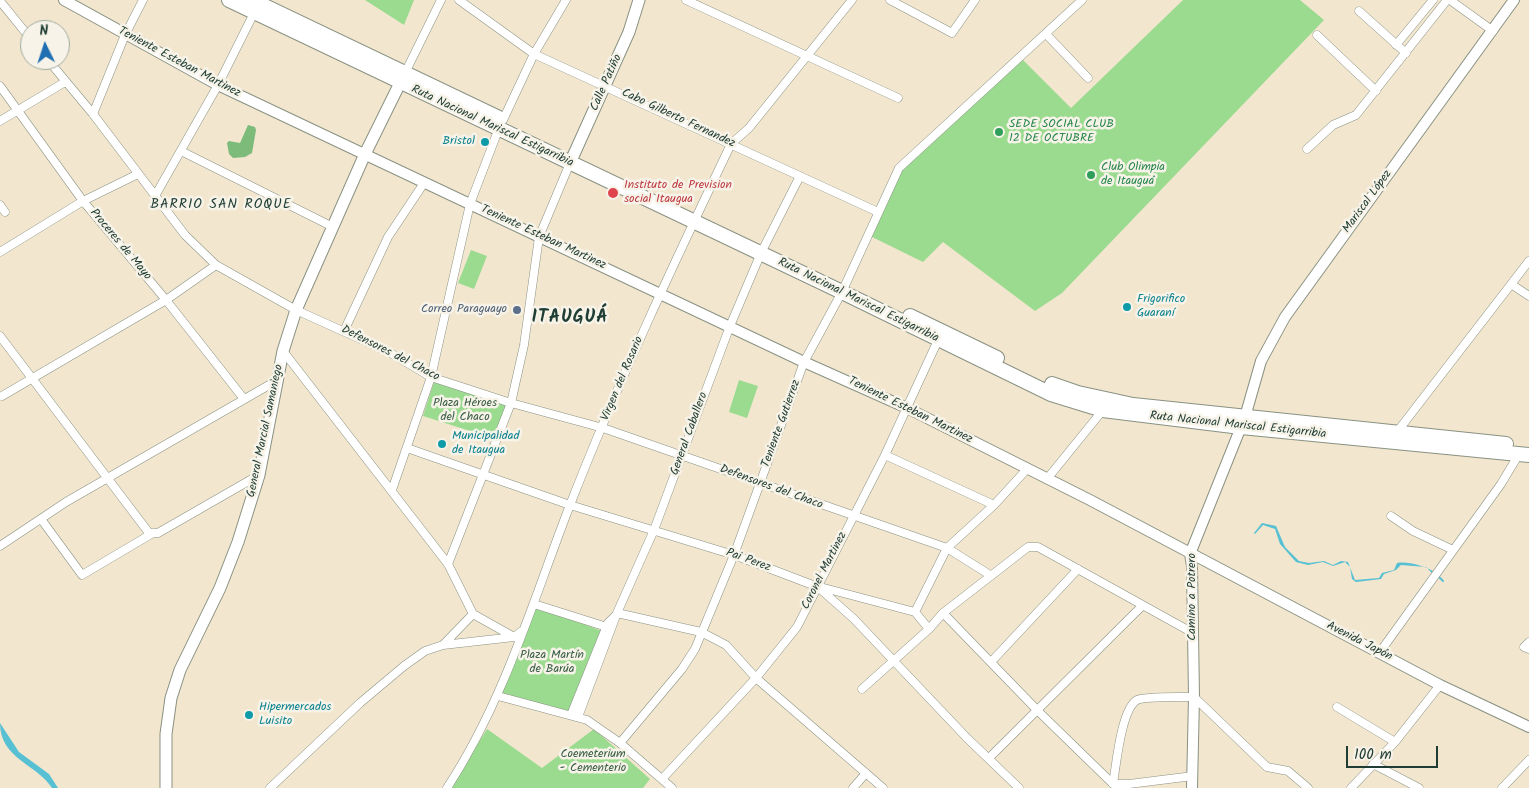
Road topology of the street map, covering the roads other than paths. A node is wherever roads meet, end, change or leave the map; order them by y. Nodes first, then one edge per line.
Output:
1 (64, 0) edge
2 (143, 0) edge
3 (229, 0) edge
4 (441, 0) edge
5 (566, 0) edge
6 (639, 0) edge
7 (686, 0) edge
8 (852, 0) edge
9 (890, 0) edge
10 (975, 0) edge
11 (1082, 0) edge
12 (1433, 0) edge
13 (1446, 0) edge
14 (1450, 0) edge
15 (1514, 0) edge
16 (0, 1) edge
17 (461, 1) edge
18 (256, 4) edge
19 (1359, 11) dead end
20 (20, 26) edge
21 (1493, 31) junction
22 (1046, 34) junction
23 (1317, 35) dead end
24 (125, 36) junction
25 (1396, 45) junction
26 (534, 54) junction
27 (1406, 54) junction
28 (806, 56) junction
29 (56, 70) edge
30 (402, 78) junction
31 (1088, 78) dead end
32 (65, 82) junction
33 (218, 85) junction
34 (606, 85) junction
35 (0, 86) edge
36 (1376, 92) junction
37 (898, 98) dead end
38 (18, 110) junction
39 (93, 114) junction
40 (0, 121) edge
41 (501, 124) junction
42 (732, 144) junction
43 (1307, 149) dead end
44 (181, 151) junction
45 (365, 154) junction
46 (572, 159) junction
47 (138, 174) junction
48 (800, 176) junction
49 (424, 183) junction
50 (155, 196) junction
51 (83, 201) junction
52 (470, 204) junction
53 (0, 205) edge
54 (5, 212) dead end
55 (878, 212) junction
56 (695, 218) junction
57 (333, 227) junction
58 (540, 238) junction
59 (762, 250) junction
60 (0, 252) edge
61 (1529, 261) edge
62 (216, 266) junction
63 (1511, 284) junction
64 (844, 289) junction
65 (660, 293) junction
66 (1529, 296) edge
67 (166, 300) junction
68 (296, 310) junction
69 (730, 326) junction
70 (344, 331) junction
71 (0, 336) edge
72 (940, 336) junction
73 (283, 351) junction
74 (804, 362) junction
75 (32, 377) junction
76 (431, 377) junction
77 (276, 382) junction
78 (2, 396) dead end
79 (244, 400) junction
80 (511, 403) junction
81 (907, 408) junction
82 (1103, 410) junction
83 (1243, 422) junction
84 (603, 428) junction
85 (1397, 432) junction
86 (407, 448) junction
87 (1526, 452) edge
88 (885, 455) junction
89 (682, 456) junction
90 (1027, 469) junction
91 (483, 474) junction
92 (258, 476) junction
93 (108, 477) junction
94 (1047, 479) junction
95 (760, 484) junction
96 (392, 490) junction
97 (570, 505) junction
98 (994, 505) junction
99 (1391, 516) dead end
100 (852, 517) junction
101 (41, 519) junction
102 (654, 530) junction
103 (151, 533) junction
104 (0, 546) edge
105 (946, 548) junction
106 (1453, 550) junction
107 (1190, 554) junction
108 (734, 555) junction
109 (448, 564) junction
110 (1078, 569) junction
111 (990, 575) junction
112 (818, 587) junction
113 (535, 601) junction
114 (1142, 606) junction
115 (915, 612) junction
116 (617, 613) junction
117 (943, 613) junction
118 (473, 614) junction
119 (610, 626) junction
120 (524, 629) junction
121 (928, 629) junction
122 (701, 632) junction
123 (1193, 633) junction
124 (514, 637) junction
125 (443, 645) junction
126 (1380, 652) junction
127 (894, 662) junction
128 (991, 662) junction
129 (756, 678) junction
130 (1440, 685) junction
131 (862, 689) dead end
132 (498, 696) junction
133 (1194, 696) junction
134 (1337, 707) dead end
135 (1038, 711) junction
136 (575, 716) junction
137 (1529, 727) edge
138 (1395, 742) junction
139 (620, 743) junction
140 (989, 758) junction
141 (1529, 760) edge
142 (1373, 764) junction
143 (866, 773) junction
144 (1193, 776) junction
145 (662, 780) junction
146 (1113, 784) junction
147 (166, 788) edge
148 (270, 788) edge
149 (447, 788) edge
150 (672, 788) edge
151 (853, 788) edge
152 (883, 788) edge
153 (1019, 788) edge
154 (1192, 788) edge
155 (1308, 788) edge
156 (1350, 788) edge
157 (1419, 788) edge
158 (1502, 788) edge

1 - 24 street, Teniente Esteban Martinez
2 - 24 street
3 - 18 highway, Ruta Nacional Mariscal Estigarribia
4 - 30 street
5 - 26 street
6 - 34 main road, Calle Patiño
7 - 28 street
8 - 28 street, Virgen del Rosario
9 - 10 street
11 - 22 street, Teniente Gutierrez
12 - 25 street
13 - 27 street
14 - 21 street
15 - 21 street, Mariscal López
16 - 20 street
17 - 26 street, Cabo Gilberto Fernandez
18 - 30 highway, Ruta Nacional Mariscal Estigarribia
18 - 33 street
19 - 25 street
21 - 83 street, Mariscal López
22 - 31 street
22 - 55 street, Teniente Gutierrez
23 - 36 street
24 - 33 street, Teniente Esteban Martinez
24 - 39 street
25 - 27 street
26 - 34 street, Cabo Gilberto Fernandez
26 - 41 street
27 - 36 street
28 - 37 street
28 - 42 street, Virgen del Rosario
29 - 32 street, Defensores del Chaco
30 - 41 highway, Ruta Nacional Mariscal Estigarribia
30 - 45 main road, General Marcial Samaniego
32 - 38 street
32 - 39 street, Defensores del Chaco
33 - 44 street
33 - 45 street, Teniente Esteban Martinez
34 - 42 street, Cabo Gilberto Fernandez
34 - 46 main road, Calle Patiño
35 - 38 street, Proceres de Mayo
36 - 43 street
38 - 40 street
38 - 51 street, Proceres de Mayo
39 - 47 street, Defensores del Chaco
41 - 46 highway, Ruta Nacional Mariscal Estigarribia
41 - 52 street
42 - 48 street, Cabo Gilberto Fernandez
42 - 56 street, Virgen del Rosario
44 - 50 street
44 - 57 street
45 - 49 street, Teniente Esteban Martinez
45 - 57 main road, General Marcial Samaniego
46 - 56 highway, Ruta Nacional Mariscal Estigarribia
46 - 58 street
47 - 50 street, Defensores del Chaco
47 - 51 street
48 - 55 street, Cabo Gilberto Fernandez
48 - 59 street, General Caballero
49 - 52 street, Teniente Esteban Martinez
49 - 70 street
50 - 62 street, Defensores del Chaco
51 - 60 street
51 - 67 street, Proceres de Mayo
52 - 58 street, Teniente Esteban Martinez
52 - 76 street
53 - 54 street
55 - 64 street, Teniente Gutierrez
56 - 59 highway, Ruta Nacional Mariscal Estigarribia
56 - 65 street, Virgen del Rosario
57 - 68 main road, General Marcial Samaniego
58 - 65 street, Teniente Esteban Martinez
58 - 80 street
59 - 64 highway, Ruta Nacional Mariscal Estigarribia
59 - 69 street, General Caballero
61 - 63 street
62 - 67 street
62 - 68 street, Defensores del Chaco
63 - 66 street
63 - 85 street
64 - 72 highway, Ruta Nacional Mariscal Estigarribia
64 - 74 street, Teniente Gutierrez
65 - 69 street, Teniente Esteban Martinez
65 - 84 street, Virgen del Rosario
67 - 75 street
67 - 79 street, Proceres de Mayo
68 - 70 street, Defensores del Chaco
68 - 73 main road, General Marcial Samaniego
69 - 74 street, Teniente Esteban Martinez
69 - 89 street, General Caballero
70 - 76 street, Defensores del Chaco
71 - 75 street
72 - 81 street, Coronel Martinez
72 - 82 highway, Ruta Nacional Mariscal Estigarribia
72 - 83 highway, Ruta Nacional Mariscal Estigarribia
73 - 77 main road, General Marcial Samaniego
73 - 96 street
74 - 81 street, Teniente Esteban Martinez
74 - 95 street, Teniente Gutierrez
75 - 78 street
75 - 93 street
76 - 80 street, Defensores del Chaco
76 - 86 street
77 - 79 street
77 - 92 main road, General Marcial Samaniego
79 - 93 street
80 - 84 street, Defensores del Chaco
80 - 91 street
81 - 88 street, Coronel Martinez
81 - 90 street, Teniente Esteban Martinez
82 - 83 highway, Ruta Nacional Mariscal Estigarribia
82 - 94 street
83 - 85 highway, Ruta Nacional Mariscal Estigarribia
83 - 87 highway, Ruta Nacional Mariscal Estigarribia
83 - 107 street, Camino a Potrero
84 - 89 street, Defensores del Chaco
84 - 97 street, Virgen del Rosario
85 - 87 highway, Ruta Nacional Mariscal Estigarribia
86 - 91 street, Pai Perez
86 - 96 street
87 - 106 street
88 - 98 street
88 - 100 street, Coronel Martinez
89 - 95 street, Defensores del Chaco
89 - 102 street, General Caballero
90 - 94 street, Teniente Esteban Martinez
90 - 98 street
91 - 97 street, Pai Perez
91 - 109 street
92 - 103 street
92 - 147 main road, General Marcial Samaniego
93 - 101 street
93 - 103 street
94 - 107 street, Teniente Esteban Martinez
95 - 100 street, Defensores del Chaco
95 - 108 street, Teniente Gutierrez
96 - 109 street
97 - 102 street, Pai Perez
97 - 113 street, Virgen del Rosario
98 - 105 street
99 - 106 street
100 - 105 street, Defensores del Chaco
100 - 112 street, Coronel Martinez
101 - 103 street
101 - 104 street
102 - 108 street, Pai Perez
102 - 116 street, General Caballero
105 - 111 street, Defensores del Chaco
105 - 115 street
106 - 126 street
107 - 123 street, Camino a Potrero
107 - 126 street, Avenida Japón
108 - 112 street, Pai Perez
108 - 122 street, Teniente Gutierrez
109 - 118 street
110 - 111 street
110 - 114 street
110 - 128 street
111 - 117 street
112 - 115 street
112 - 127 street, Pai Perez
112 - 129 street, Coronel Martinez
113 - 119 street
113 - 120 street, Virgen del Rosario
114 - 123 street
114 - 135 street
115 - 121 street
116 - 119 street, General Caballero
116 - 122 street
117 - 121 street
117 - 128 street
118 - 124 street
118 - 125 street
119 - 136 street, General Caballero
120 - 124 street
120 - 132 street, Virgen del Rosario
121 - 127 street
122 - 129 street
122 - 139 street, Teniente Gutierrez
123 - 133 street, Camino a Potrero
124 - 125 street
125 - 148 street
126 - 130 street, Avenida Japón
127 - 131 street
127 - 140 street, Pai Perez
128 - 135 street
129 - 143 street
129 - 145 street, Coronel Martinez
130 - 137 street, Avenida Japón
130 - 138 street
132 - 136 street
132 - 149 street, Virgen del Rosario
133 - 144 street, Camino a Potrero
133 - 146 street
133 - 155 street
134 - 138 street
135 - 140 street
135 - 146 street
136 - 139 street
138 - 142 street
139 - 145 street
140 - 153 street, Pai Perez
141 - 158 street
142 - 156 street
142 - 157 street
143 - 151 street
143 - 152 street
144 - 146 street
144 - 154 street, Camino a Potrero
145 - 150 street

